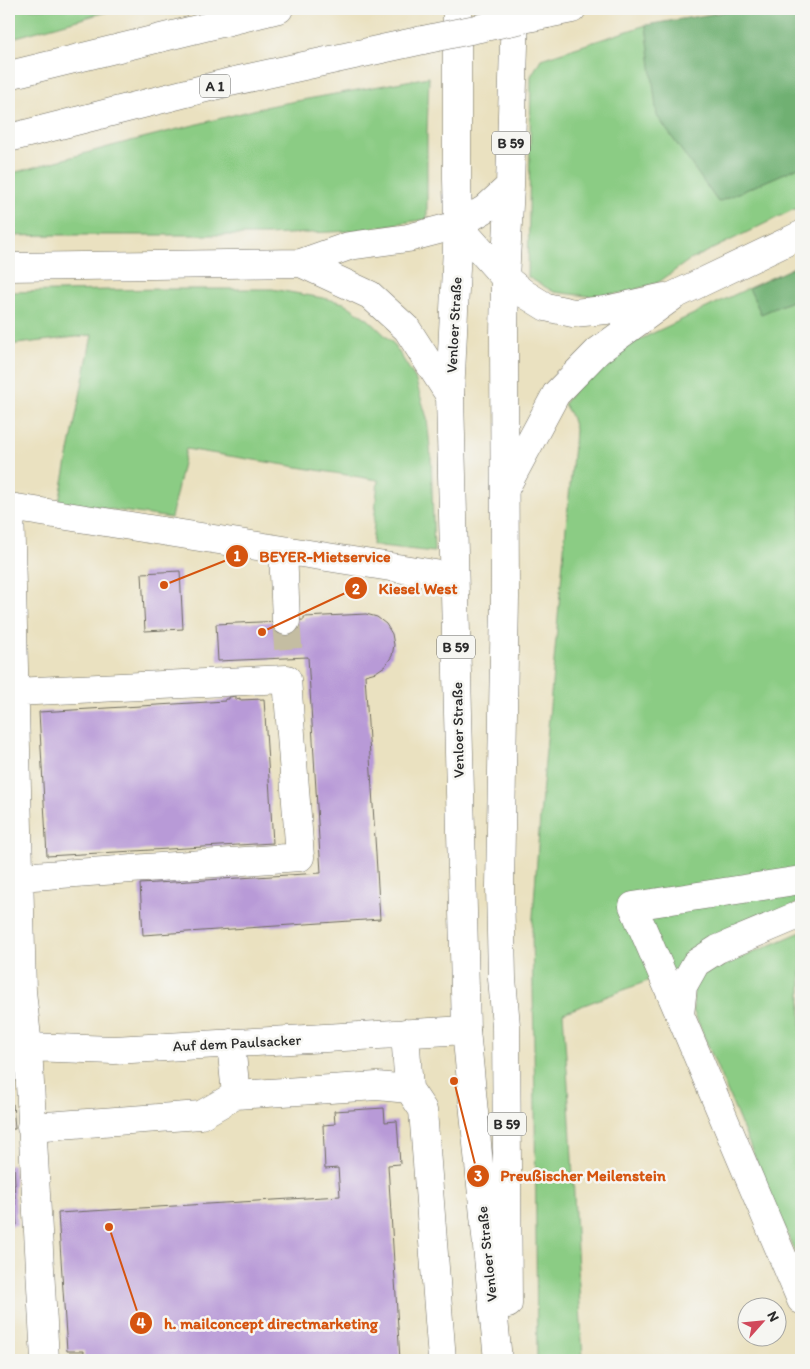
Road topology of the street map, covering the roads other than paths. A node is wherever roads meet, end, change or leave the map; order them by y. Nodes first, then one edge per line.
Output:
1 (279, 9) edge
2 (457, 9) edge
3 (515, 9) edge
4 (559, 11) edge
5 (9, 75) edge
6 (9, 138) edge
7 (510, 186) junction
8 (458, 225) junction
9 (801, 235) edge
10 (301, 263) junction
11 (9, 268) edge
12 (505, 278) junction
13 (676, 295) junction
14 (450, 396) junction
15 (505, 489) junction
16 (283, 550) junction
17 (454, 577) junction
18 (286, 621) tunnel mouth
19 (14, 692) junction
20 (19, 877) junction
21 (801, 880) edge
22 (801, 914) edge
23 (680, 1015) junction
24 (506, 1026) junction
25 (466, 1030) junction
26 (405, 1033) junction
27 (231, 1043) junction
28 (18, 1046) edge
29 (409, 1090) junction
30 (236, 1096) junction
31 (32, 1127) junction
32 (801, 1300) edge
33 (45, 1360) edge
34 (442, 1360) edge
35 (498, 1360) edge
36 (508, 1360) edge

1 - 5 main road
2 - 8 main road, Venloer Straße / B 59
3 - 7 main road, Venloer Straße / B 59
4 - 6 main road, A 1, bridge
7 - 8 main road
7 - 12 main road, Venloer Straße / B 59
8 - 10 main road
8 - 12 main road
8 - 14 main road, Venloer Straße / B 59
9 - 13 main road
10 - 11 main road
10 - 14 main road
12 - 13 main road
12 - 15 main road, Venloer Straße / B 59
13 - 15 main road
14 - 17 main road, Venloer Straße / B 59
15 - 24 main road, Venloer Straße / B 59
16 - 17 main road
16 - 18 main road
16 - 19 main road
17 - 25 main road, Venloer Straße / B 59
19 - 20 main road
19 - 20 main road
20 - 28 main road
21 - 23 main road
22 - 23 main road
23 - 32 main road
24 - 25 main road, Auf dem Paulsacker
24 - 36 main road, Venloer Straße / B 59
25 - 26 main road, Auf dem Paulsacker
25 - 35 main road, Venloer Straße / B 59
26 - 27 main road, Auf dem Paulsacker
26 - 29 main road
27 - 28 main road, Auf dem Paulsacker
27 - 30 main road
28 - 31 main road
29 - 30 main road
29 - 34 main road
30 - 31 main road
31 - 33 main road

